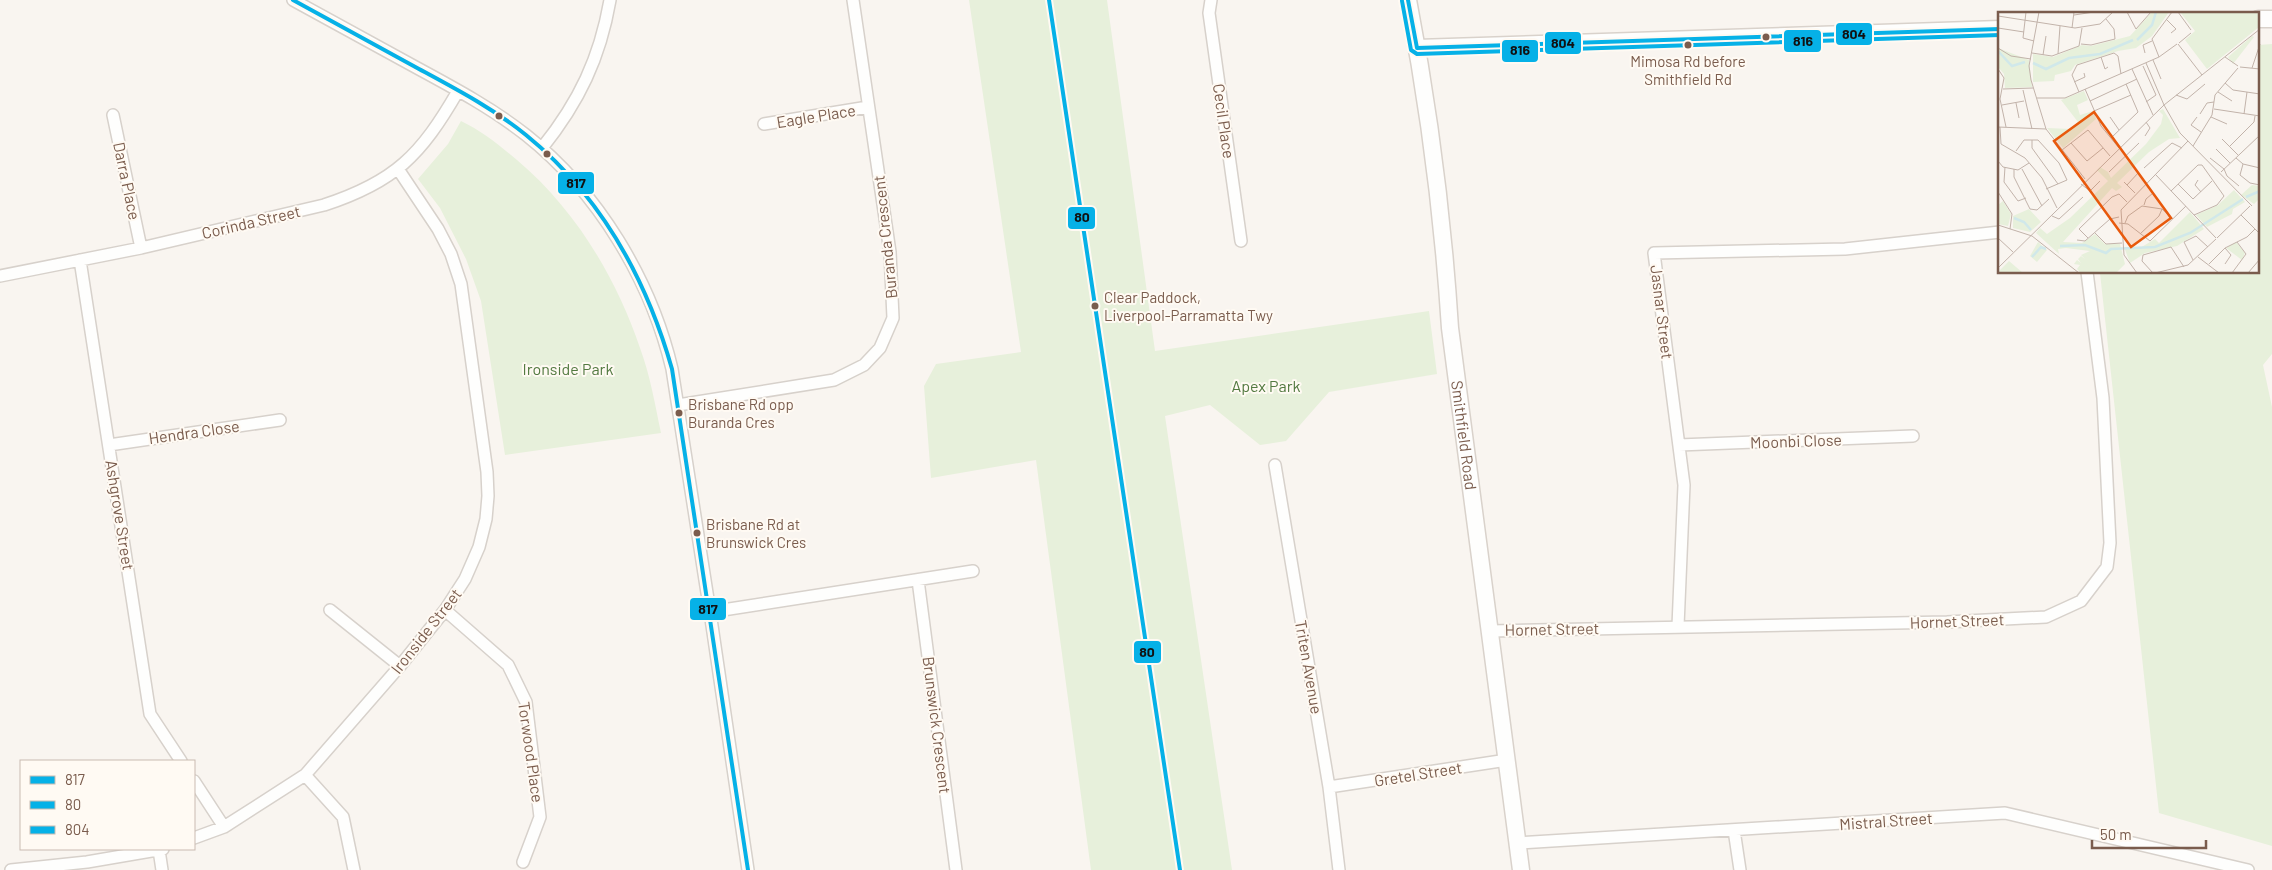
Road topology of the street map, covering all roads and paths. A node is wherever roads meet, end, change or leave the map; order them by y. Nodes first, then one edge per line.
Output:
1 (293, 0) edge
2 (610, 0) edge
3 (853, 0) edge
4 (1211, 0) edge
5 (1408, 0) edge
6 (1998, 29) edge
7 (1417, 48) junction
8 (458, 91) junction
9 (868, 107) junction
10 (113, 115) dead end
11 (764, 124) dead end
12 (542, 148) junction
13 (398, 169) junction
14 (1998, 232) edge
15 (1242, 241) dead end
16 (141, 248) junction
17 (80, 260) junction
18 (2087, 274) edge
19 (0, 276) edge
20 (678, 405) junction
21 (280, 420) dead end
22 (1913, 436) dead end
23 (109, 445) junction
24 (1679, 445) junction
25 (1275, 465) dead end
26 (974, 571) dead end
27 (918, 580) junction
28 (330, 610) dead end
29 (445, 610) junction
30 (710, 612) junction
31 (1678, 626) junction
32 (1490, 631) junction
33 (400, 666) junction
34 (180, 760) edge
35 (1507, 760) junction
36 (305, 775) junction
37 (195, 783) edge
38 (1330, 787) junction
39 (224, 828) junction
40 (1734, 830) junction
41 (195, 838) edge
42 (1518, 844) junction
43 (155, 850) edge
44 (161, 850) edge
45 (523, 862) dead end
46 (11, 870) edge
47 (162, 870) edge
48 (354, 870) edge
49 (748, 870) edge
50 (956, 870) edge
51 (1339, 870) edge
52 (1522, 870) edge
53 (1740, 870) edge
54 (2248, 870) edge

1 - 8 street
2 - 12 street
3 - 9 street, Buranda Crescent
4 - 15 street, Cecil Place
5 - 7 main road, Smithfield Road
6 - 7 main road
7 - 32 main road, Smithfield Road
8 - 12 street
8 - 13 street, Corinda Street
9 - 11 street, Eagle Place
9 - 20 street, Buranda Crescent
10 - 16 street, Darra Place
12 - 20 street
13 - 16 street, Corinda Street
13 - 29 street, Ironside Street
14 - 24 street, Jasnar Street
16 - 17 street, Corinda Street
17 - 19 street, Corinda Street
17 - 23 street, Ashgrove Street
18 - 31 street, Hornet Street
20 - 30 street
21 - 23 street, Hendra Close
22 - 24 street, Moonbi Close
23 - 34 street, Ashgrove Street
24 - 31 street, Jasnar Street
25 - 38 street, Triten Avenue
26 - 27 street
27 - 30 street
27 - 50 street, Brunswick Crescent
28 - 33 street
29 - 33 street, Ironside Street
29 - 45 street, Torwood Place
30 - 49 street
31 - 32 street, Hornet Street
32 - 35 main road, Smithfield Road
33 - 36 street, Ironside Street
35 - 38 street, Gretel Street
35 - 42 main road, Smithfield Road
36 - 39 street, Ironside Street
36 - 48 street
37 - 39 street
38 - 51 street, Triten Avenue
39 - 41 street, Ironside Street
40 - 42 street, Mistral Street
40 - 53 street
40 - 54 street, Mistral Street
42 - 52 main road, Smithfield Road
43 - 46 street
44 - 47 street

